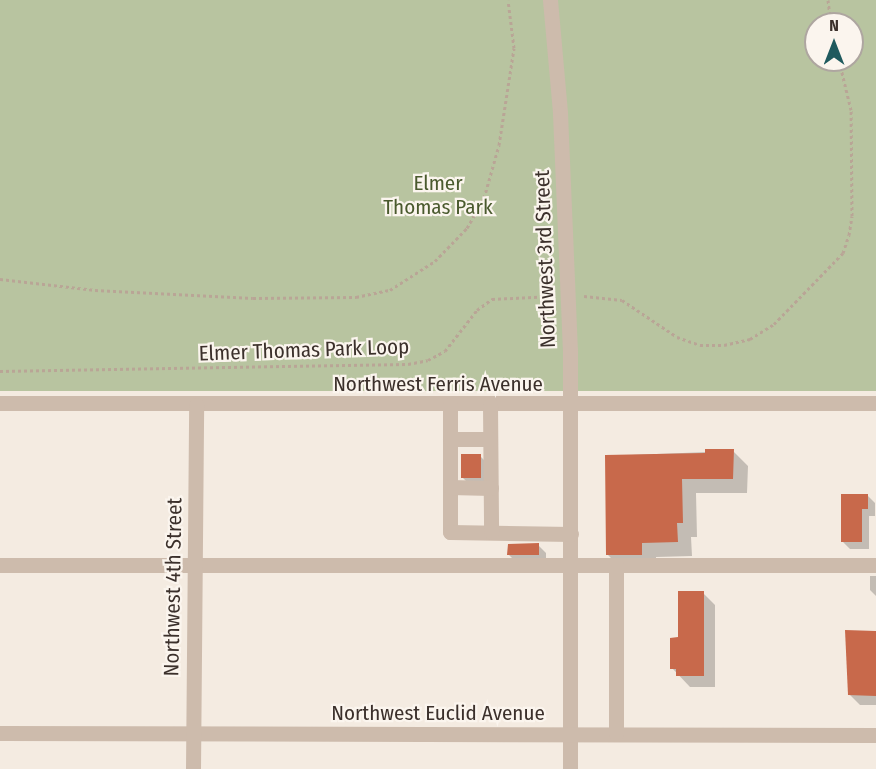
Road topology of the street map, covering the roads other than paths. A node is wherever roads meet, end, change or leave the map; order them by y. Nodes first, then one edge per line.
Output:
1 (550, 0) edge
2 (0, 403) edge
3 (876, 403) edge
4 (196, 405) junction
5 (450, 405) junction
6 (490, 405) junction
7 (570, 405) junction
8 (450, 439) junction
9 (490, 439) junction
10 (450, 488) junction
11 (491, 488) junction
12 (491, 532) junction
13 (571, 534) junction
14 (571, 564) junction
15 (616, 564) junction
16 (0, 565) edge
17 (876, 565) edge
18 (194, 568) junction
19 (0, 733) edge
20 (570, 734) junction
21 (616, 734) junction
22 (193, 735) junction
23 (876, 735) edge
24 (193, 769) edge
25 (570, 769) edge

1 - 7 street, Northwest 3rd Street
2 - 4 street, Northwest Ferris Avenue
3 - 7 street, Northwest Ferris Avenue
4 - 5 street, Northwest Ferris Avenue
4 - 18 street, Northwest 4th Street
5 - 6 street, Northwest Ferris Avenue
5 - 8 street
6 - 7 street, Northwest Ferris Avenue
6 - 9 street
7 - 13 street, Northwest 3rd Street
8 - 9 street
8 - 10 street
9 - 11 street
10 - 11 street
10 - 12 street
11 - 12 street
12 - 13 street
13 - 14 street, Northwest 3rd Street
14 - 15 street
14 - 18 street
14 - 20 street, Northwest 3rd Street
15 - 17 street
15 - 21 street
16 - 18 street
18 - 22 street, Northwest 4th Street
19 - 22 street, Northwest Euclid Avenue
20 - 21 street, Northwest Euclid Avenue
20 - 22 street, Northwest Euclid Avenue
20 - 25 street, Northwest 3rd Street
21 - 23 street, Northwest Euclid Avenue
22 - 24 street, Northwest 4th Street

